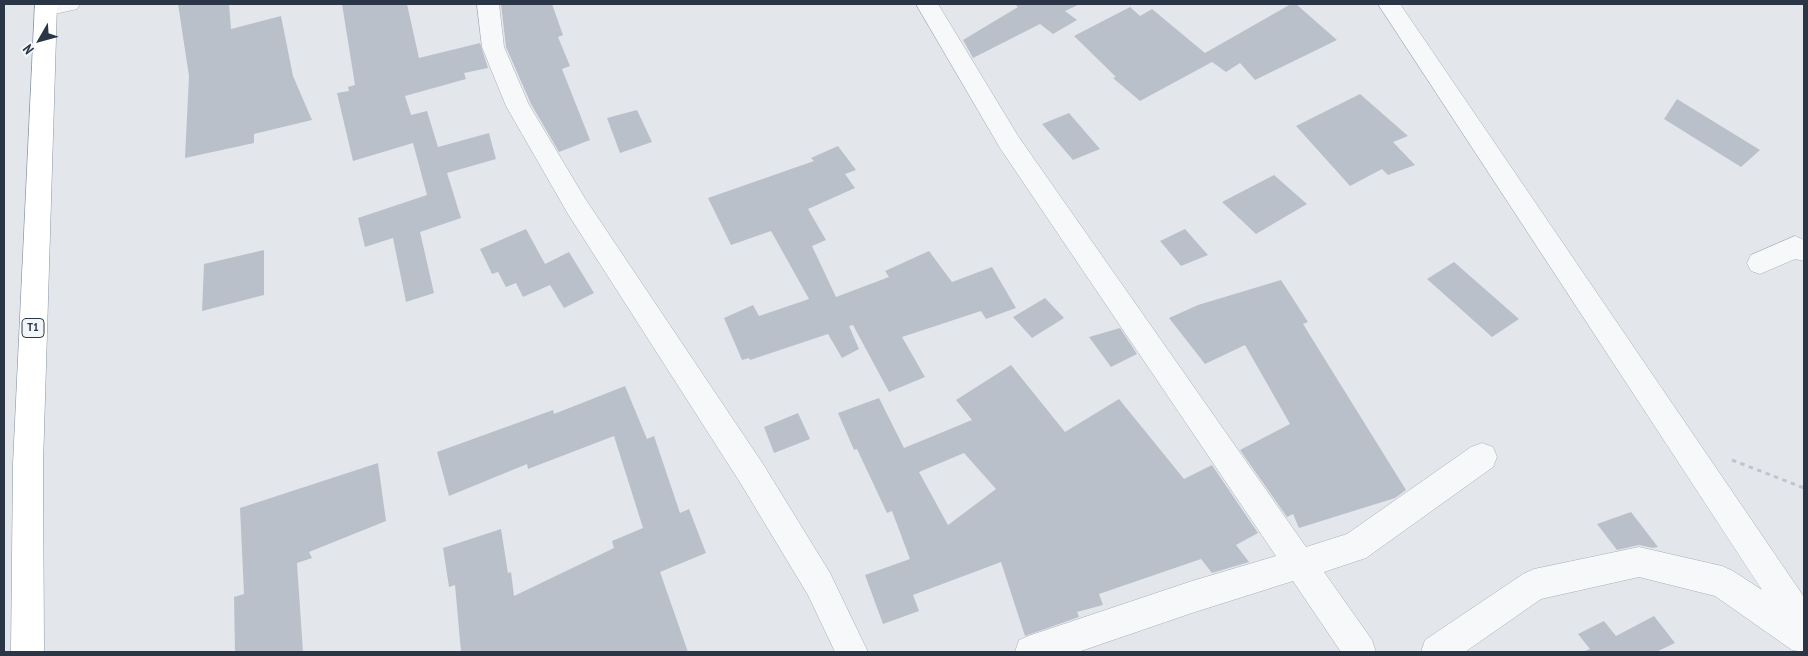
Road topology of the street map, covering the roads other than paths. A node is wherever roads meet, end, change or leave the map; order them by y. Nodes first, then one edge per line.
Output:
1 (488, 4) edge
2 (927, 4) edge
3 (1389, 4) edge
4 (53, 6) edge
5 (1804, 251) edge
6 (1760, 263) dead end
7 (1482, 457) dead end
8 (1300, 564) junction
9 (1804, 625) edge
10 (1804, 638) edge
11 (27, 652) edge
12 (852, 652) edge
13 (1031, 652) edge
14 (1360, 652) edge
15 (1437, 652) edge

1 - 12 street
2 - 8 street
3 - 9 street
4 - 11 highway, T1
5 - 6 street
7 - 8 street
8 - 13 street
8 - 14 street
10 - 15 street

